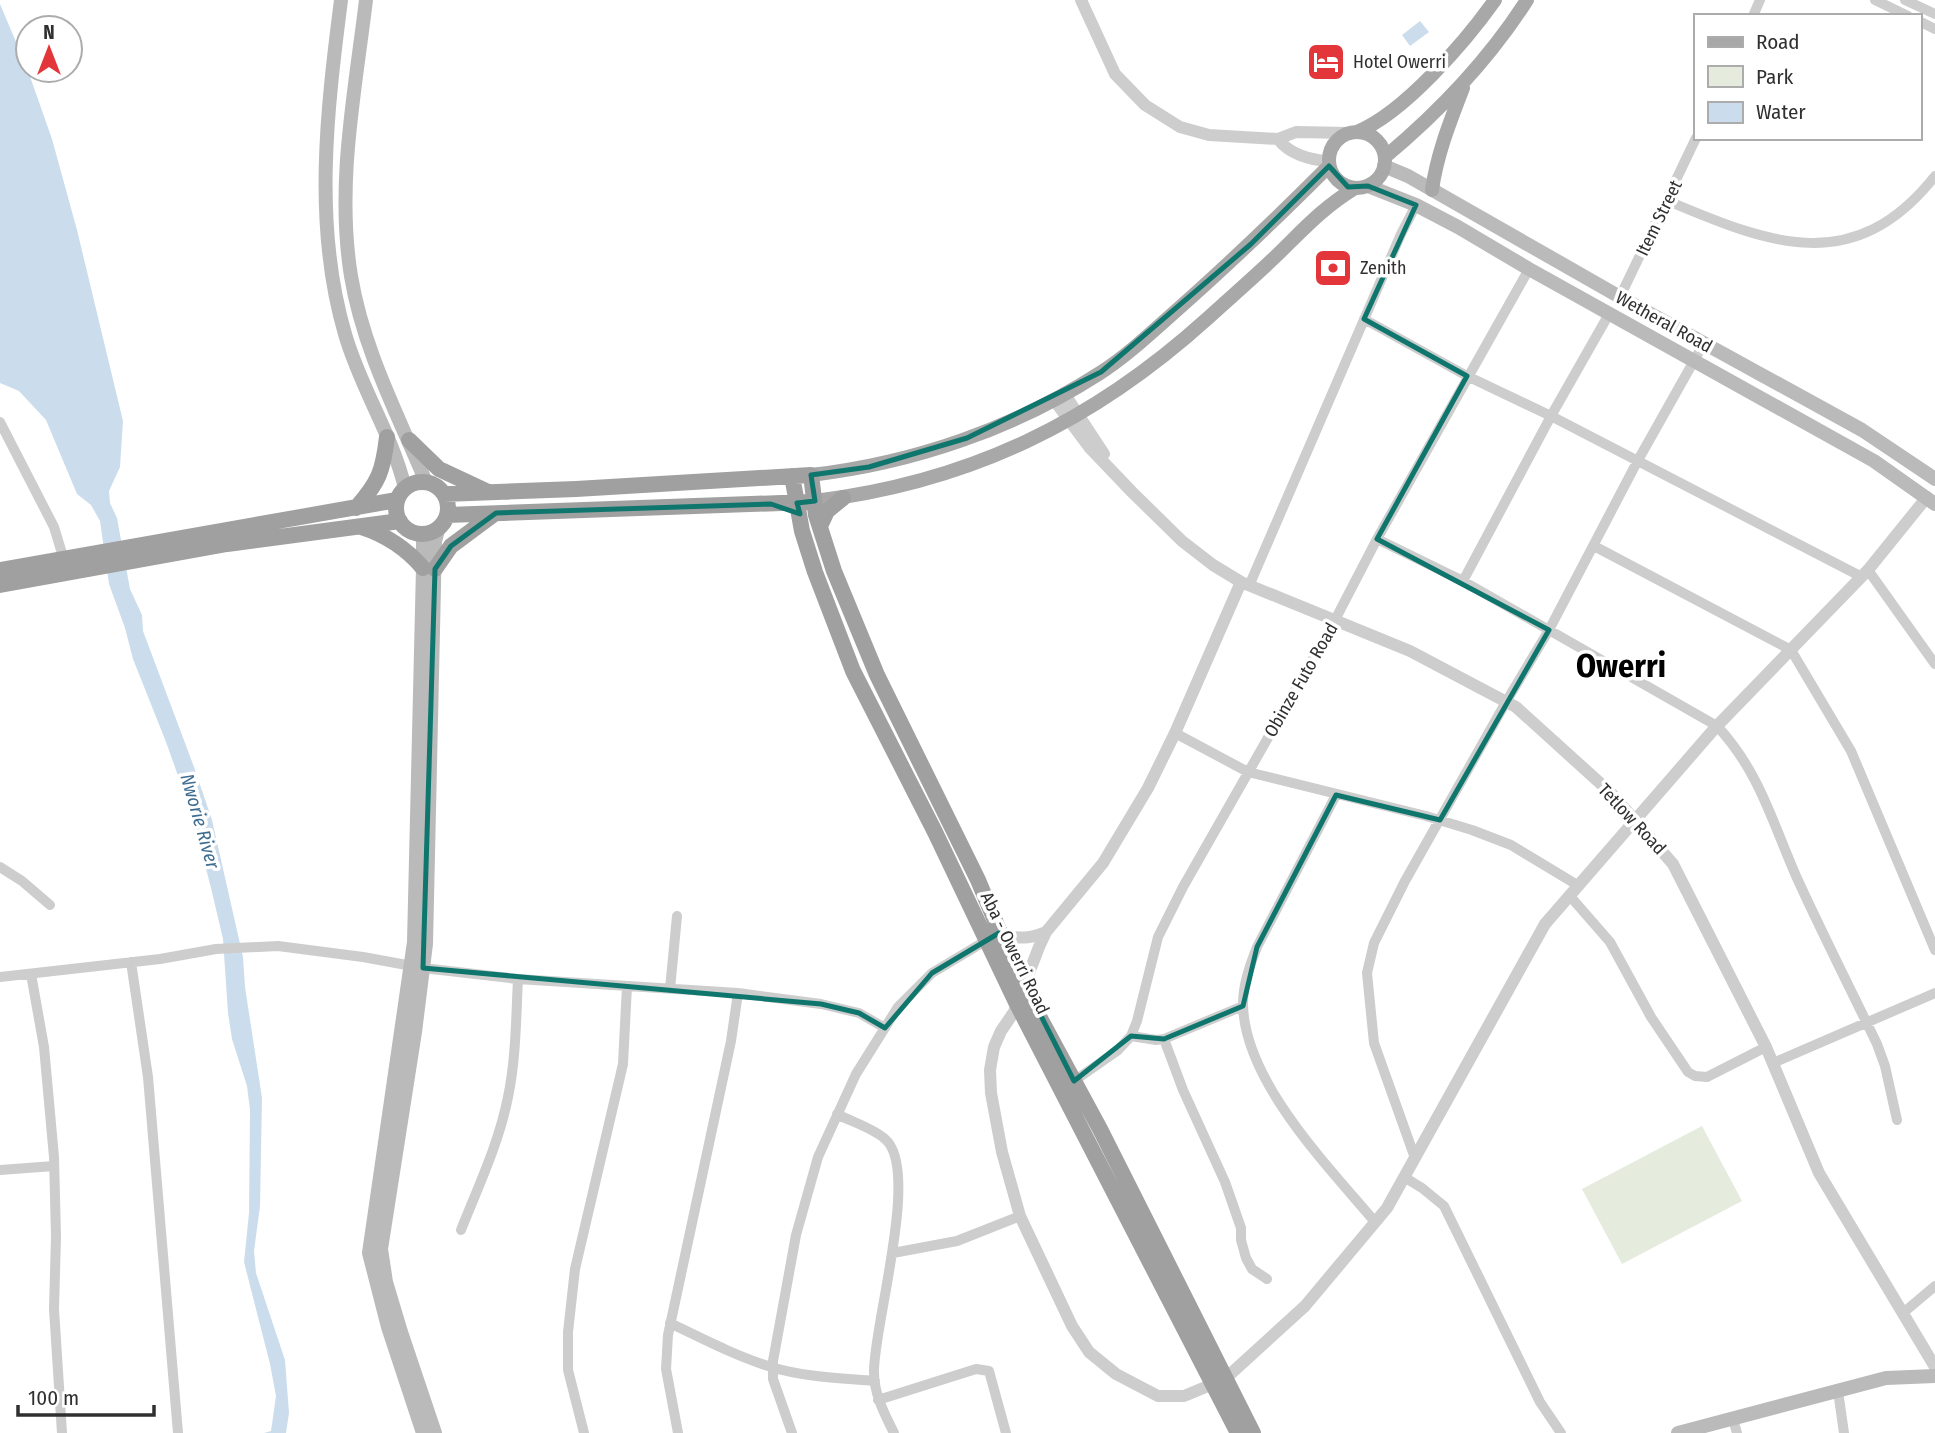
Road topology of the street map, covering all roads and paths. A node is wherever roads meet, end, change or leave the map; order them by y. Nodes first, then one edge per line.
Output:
1 (341, 0) edge
2 (366, 0) edge
3 (1081, 0) edge
4 (1495, 0) edge
5 (1527, 0) edge
6 (1875, 0) edge
7 (1905, 0) edge
8 (1904, 14) edge
9 (1935, 15) edge
10 (1466, 80) junction
11 (1353, 133) junction
12 (1278, 139) junction
13 (1695, 140) edge
14 (1384, 162) junction
15 (1328, 163) junction
16 (1935, 176) edge
17 (1362, 187) junction
18 (1432, 190) junction
19 (1668, 201) junction
20 (1416, 205) junction
21 (1529, 269) junction
22 (1620, 297) junction
23 (1609, 314) junction
24 (1364, 319) junction
25 (1704, 343) junction
26 (1695, 361) junction
27 (1467, 376) junction
28 (1059, 396) junction
29 (1551, 415) junction
30 (1074, 418) junction
31 (0, 422) edge
32 (387, 437) junction
33 (409, 440) junction
34 (1637, 462) junction
35 (811, 475) junction
36 (792, 476) junction
37 (1935, 478) edge
38 (426, 482) junction
39 (576, 489) junction
40 (488, 492) junction
41 (401, 494) junction
42 (444, 494) junction
43 (843, 498) junction
44 (1931, 500) edge
45 (815, 501) junction
46 (797, 503) junction
47 (771, 504) junction
48 (356, 508) junction
49 (577, 511) junction
50 (496, 513) junction
51 (400, 521) junction
52 (443, 521) junction
53 (359, 526) junction
54 (820, 526) junction
55 (802, 531) junction
56 (418, 533) junction
57 (1377, 539) junction
58 (1594, 546) junction
59 (170, 548) junction
60 (72, 563) junction
61 (429, 568) junction
62 (0, 570) edge
63 (1865, 574) junction
64 (1463, 581) junction
65 (1245, 584) junction
66 (0, 585) edge
67 (1335, 620) junction
68 (1549, 630) junction
69 (1791, 650) junction
70 (1935, 664) edge
71 (1506, 702) junction
72 (1717, 726) junction
73 (1175, 733) junction
74 (1248, 772) junction
75 (1336, 795) junction
76 (1634, 819) junction
77 (1440, 820) junction
78 (0, 867) edge
79 (1574, 890) junction
80 (50, 905) dead end
81 (677, 916) dead end
82 (1046, 932) junction
83 (994, 938) junction
84 (1935, 950) edge
85 (131, 962) junction
86 (417, 967) junction
87 (31, 974) junction
88 (0, 977) edge
89 (518, 979) junction
90 (1022, 985) junction
91 (627, 986) junction
92 (670, 989) junction
93 (738, 993) junction
94 (1935, 993) edge
95 (1016, 1002) junction
96 (1243, 1006) junction
97 (1867, 1023) junction
98 (886, 1028) junction
99 (1131, 1036) junction
100 (1164, 1039) junction
101 (1766, 1047) junction
102 (1773, 1063) junction
103 (1074, 1080) junction
104 (837, 1114) junction
105 (1897, 1120) dead end
106 (1415, 1158) junction
107 (54, 1166) junction
108 (0, 1170) edge
109 (1404, 1178) junction
110 (1020, 1216) junction
111 (1375, 1222) junction
112 (461, 1230) dead end
113 (893, 1253) junction
114 (1266, 1279) dead end
115 (1935, 1286) edge
116 (1903, 1313) junction
117 (670, 1323) junction
118 (773, 1367) junction
119 (1935, 1367) edge
120 (1935, 1376) edge
121 (874, 1381) junction
122 (1219, 1382) junction
123 (1838, 1391) junction
124 (878, 1400) junction
125 (1735, 1426) edge
126 (62, 1433) edge
127 (178, 1433) edge
128 (423, 1433) edge
129 (436, 1433) edge
130 (584, 1433) edge
131 (678, 1433) edge
132 (792, 1433) edge
133 (894, 1433) edge
134 (1006, 1433) edge
135 (1238, 1433) edge
136 (1253, 1433) edge
137 (1561, 1433) edge
138 (1678, 1433) edge
139 (1844, 1433) edge

1 - 32 main road
2 - 33 main road
3 - 12 street
4 - 11 main road
5 - 10 main road
6 - 8 street
7 - 9 street
10 - 14 main road
10 - 18 main road
11 - 12 street
11 - 14 main road
11 - 15 main road
12 - 15 street
13 - 19 street, Item Street
14 - 17 main road
14 - 18 main road, Wetheral Road
15 - 17 main road
15 - 28 main road
16 - 19 street
17 - 20 main road, Wetheral Road
17 - 30 main road
18 - 22 main road, Wetheral Road
19 - 22 street, Item Street
20 - 21 main road, Wetheral Road
20 - 24 street
21 - 23 main road, Wetheral Road
21 - 27 street, Obinze Futo Road
22 - 25 main road, Wetheral Road
23 - 26 main road, Wetheral Road
23 - 29 street
24 - 27 street
24 - 65 street
25 - 26 street
25 - 37 main road, Wetheral Road
26 - 34 street
26 - 44 main road, Wetheral Road
27 - 29 street
27 - 57 street, Obinze Futo Road
28 - 30 street, Tetlow Road
28 - 35 main road
29 - 34 street
29 - 64 street
30 - 43 main road
30 - 65 street, Tetlow Road
31 - 60 street
32 - 41 main road
32 - 48 highway
33 - 38 main road
33 - 40 highway
34 - 58 street
34 - 63 street
35 - 36 highway
35 - 45 highway, Aba - Owerri Road
36 - 39 highway
36 - 46 highway, Aba - Owerri Road
38 - 41 highway
38 - 42 highway
39 - 40 highway
39 - 49 highway
40 - 42 highway
41 - 48 highway
41 - 51 highway
42 - 52 highway
43 - 45 main road
43 - 54 highway
44 - 63 street
45 - 46 highway
45 - 54 highway, Aba - Owerri Road
46 - 47 highway
46 - 55 highway, Aba - Owerri Road
47 - 49 highway
47 - 55 highway
48 - 59 highway
49 - 50 highway
50 - 52 highway
50 - 61 highway
51 - 53 highway
51 - 56 highway
52 - 56 highway
52 - 61 main road
53 - 59 highway
53 - 61 highway
54 - 83 highway, Aba - Owerri Road
55 - 83 highway, Aba - Owerri Road
56 - 61 main road
57 - 64 street
57 - 67 street, Obinze Futo Road
58 - 68 street
58 - 69 street
59 - 60 highway
60 - 62 highway
60 - 66 highway
61 - 86 main road
63 - 69 street
63 - 70 street
64 - 68 street
65 - 67 street, Tetlow Road
65 - 73 street
67 - 71 street, Tetlow Road
67 - 74 street, Obinze Futo Road
68 - 71 street
68 - 72 street
69 - 72 street
69 - 84 street
71 - 76 street, Tetlow Road
71 - 77 street
72 - 76 street
72 - 97 street
73 - 74 street
73 - 82 street
74 - 75 street
74 - 99 street, Obinze Futo Road
75 - 77 street
75 - 96 street
76 - 79 street
76 - 101 street, Tetlow Road
77 - 79 street
77 - 106 street
78 - 80 street
79 - 101 street
79 - 106 street
81 - 92 street
82 - 83 street
82 - 90 street
83 - 90 highway, Aba - Owerri Road
83 - 95 highway, Aba - Owerri Road
83 - 98 street
85 - 86 street
85 - 87 street
85 - 127 street
86 - 89 street
86 - 128 main road
86 - 129 main road
87 - 88 street
87 - 107 street
89 - 91 street
89 - 112 street
90 - 95 street
90 - 103 highway, Aba - Owerri Road
91 - 92 street
91 - 130 street
92 - 93 street
93 - 98 street
93 - 117 street
94 - 97 street
95 - 110 street
95 - 122 highway, Aba - Owerri Road
96 - 100 street
96 - 111 street
97 - 102 street
97 - 105 street
98 - 104 street
99 - 100 street
99 - 103 street, Obinze Futo Road
100 - 114 street
101 - 102 street, Tetlow Road
102 - 116 street, Tetlow Road
103 - 122 highway, Aba - Owerri Road
104 - 113 street
104 - 118 street
106 - 109 street
107 - 108 street
107 - 126 street
109 - 111 street
109 - 137 street
110 - 113 street
110 - 122 street
111 - 122 street
113 - 121 street
115 - 116 street
116 - 119 street, Tetlow Road
117 - 118 street
117 - 131 street
118 - 121 street
118 - 132 street
120 - 123 main road
121 - 124 street
122 - 135 highway, Aba - Owerri Road
122 - 136 highway, Aba - Owerri Road
123 - 125 main road
123 - 139 street
124 - 133 street
124 - 134 street
125 - 138 main road

